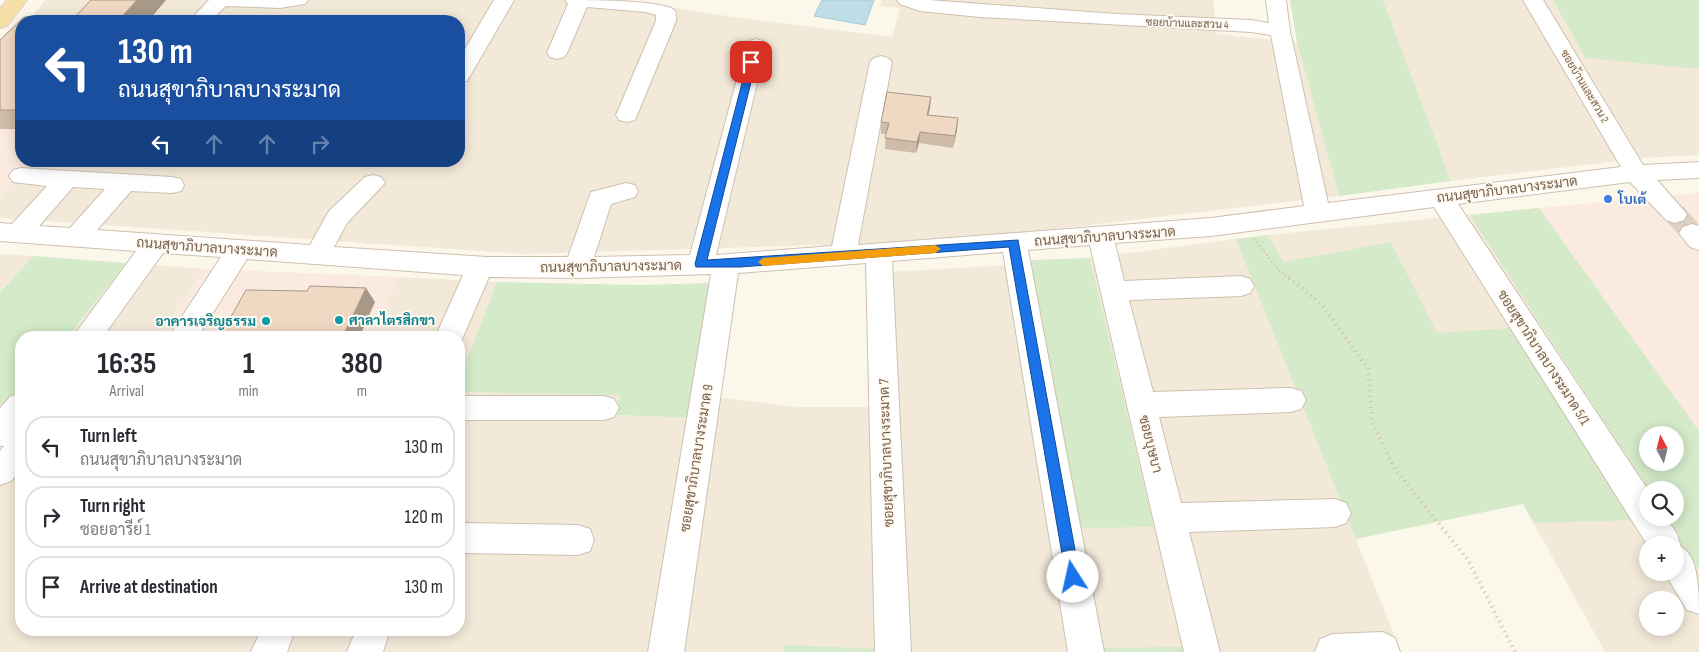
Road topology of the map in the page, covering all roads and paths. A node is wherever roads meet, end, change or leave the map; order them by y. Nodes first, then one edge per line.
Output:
1 (17, 0) edge
2 (220, 0) edge
3 (227, 0) edge
4 (300, 0) edge
5 (504, 0) edge
6 (575, 0) edge
7 (580, 0) edge
8 (907, 0) edge
9 (1276, 0) edge
10 (1533, 0) edge
11 (606, 1) edge
12 (1117, 10) edge
13 (205, 15) edge
14 (289, 15) edge
15 (0, 22) edge
16 (1280, 31) junction
17 (756, 45) dead end
18 (557, 53) dead end
19 (881, 62) dead end
20 (465, 66) edge
21 (627, 115) dead end
22 (1699, 170) edge
23 (1636, 173) junction
24 (21, 176) dead end
25 (67, 180) junction
26 (124, 183) junction
27 (373, 183) dead end
28 (172, 184) dead end
29 (626, 191) dead end
30 (1441, 198) junction
31 (1318, 214) junction
32 (1676, 214) tunnel mouth
33 (1242, 224) junction
34 (9, 233) edge
35 (1100, 236) junction
36 (77, 237) junction
37 (156, 243) junction
38 (1014, 243) junction
39 (240, 249) junction
40 (878, 253) junction
41 (317, 255) junction
42 (843, 256) junction
43 (713, 264) junction
44 (480, 267) junction
45 (578, 268) junction
46 (1241, 286) dead end
47 (1113, 290) junction
48 (91, 331) edge
49 (187, 331) edge
50 (451, 331) edge
51 (1291, 400) dead end
52 (1141, 404) junction
53 (465, 408) edge
54 (604, 408) dead end
55 (15, 427) edge
56 (10, 445) edge
57 (1639, 503) edge
58 (1335, 513) dead end
59 (1169, 518) junction
60 (465, 538) edge
61 (578, 540) dead end
62 (1684, 574) edge
63 (1699, 598) edge
64 (275, 636) edge
65 (371, 636) edge
66 (1382, 650) dead end
67 (268, 652) edge
68 (365, 652) edge
69 (666, 652) edge
70 (893, 652) edge
71 (1086, 652) edge
72 (1202, 652) edge
73 (1333, 652) edge
74 (1515, 652) edge

1 - 15 main road
2 - 13 street
3 - 4 street
4 - 14 street
5 - 20 street
6 - 7 street
7 - 11 street
7 - 18 street
8 - 12 street, ซอยบ้านและสวน 4
9 - 16 street
10 - 23 street, ซอยบ้านและสวน 2
11 - 21 street
12 - 16 street, ซอยบ้านและสวน 4
16 - 31 street
17 - 43 street, ซอยสุขาภิบาลบางระมาด 9
19 - 42 street
22 - 23 street, ถนนสุขาภิบาลบางระมาด
23 - 30 street, ถนนสุขาภิบาลบางระมาด
23 - 32 street, ซอยบ้านและสวน 2
24 - 25 street
25 - 26 street
25 - 34 street
26 - 28 street
26 - 36 street
27 - 41 street
29 - 45 street
30 - 31 street, ถนนสุขาภิบาลบางระมาด
30 - 57 street, ซอยสุขาภิบาลบางระมาด 5/1
31 - 33 street, ถนนสุขาภิบาลบางระมาด
33 - 35 street, ถนนสุขาภิบาลบางระมาด
33 - 74 path
34 - 36 street, ถนนสุขาภิบาลบางระมาด
35 - 38 street, ถนนสุขาภิบาลบางระมาด
35 - 47 street, ซอยบุษบา
36 - 37 street, ถนนสุขาภิบาลบางระมาด
37 - 39 street, ถนนสุขาภิบาลบางระมาด
37 - 48 street
38 - 40 street, ถนนสุขาภิบาลบางระมาด
38 - 71 street
39 - 41 street, ถนนสุขาภิบาลบางระมาด
39 - 49 street
40 - 42 street, ถนนสุขาภิบาลบางระมาด
40 - 70 street, ซอยสุขาภิบาลบางระมาด 7
41 - 44 street, ถนนสุขาภิบาลบางระมาด
42 - 43 street, ถนนสุขาภิบาลบางระมาด
43 - 45 street, ถนนสุขาภิบาลบางระมาด
43 - 69 street, ซอยสุขาภิบาลบางระมาด 9
44 - 45 street, ถนนสุขาภิบาลบางระมาด
44 - 50 street
46 - 47 street
47 - 52 street, ซอยบุษบา
51 - 52 street
52 - 59 street, ซอยบุษบา
53 - 54 street
55 - 56 street
58 - 59 street
59 - 72 street, ซอยบุษบา
60 - 61 street
62 - 63 street
64 - 67 street
65 - 68 street
66 - 73 street

